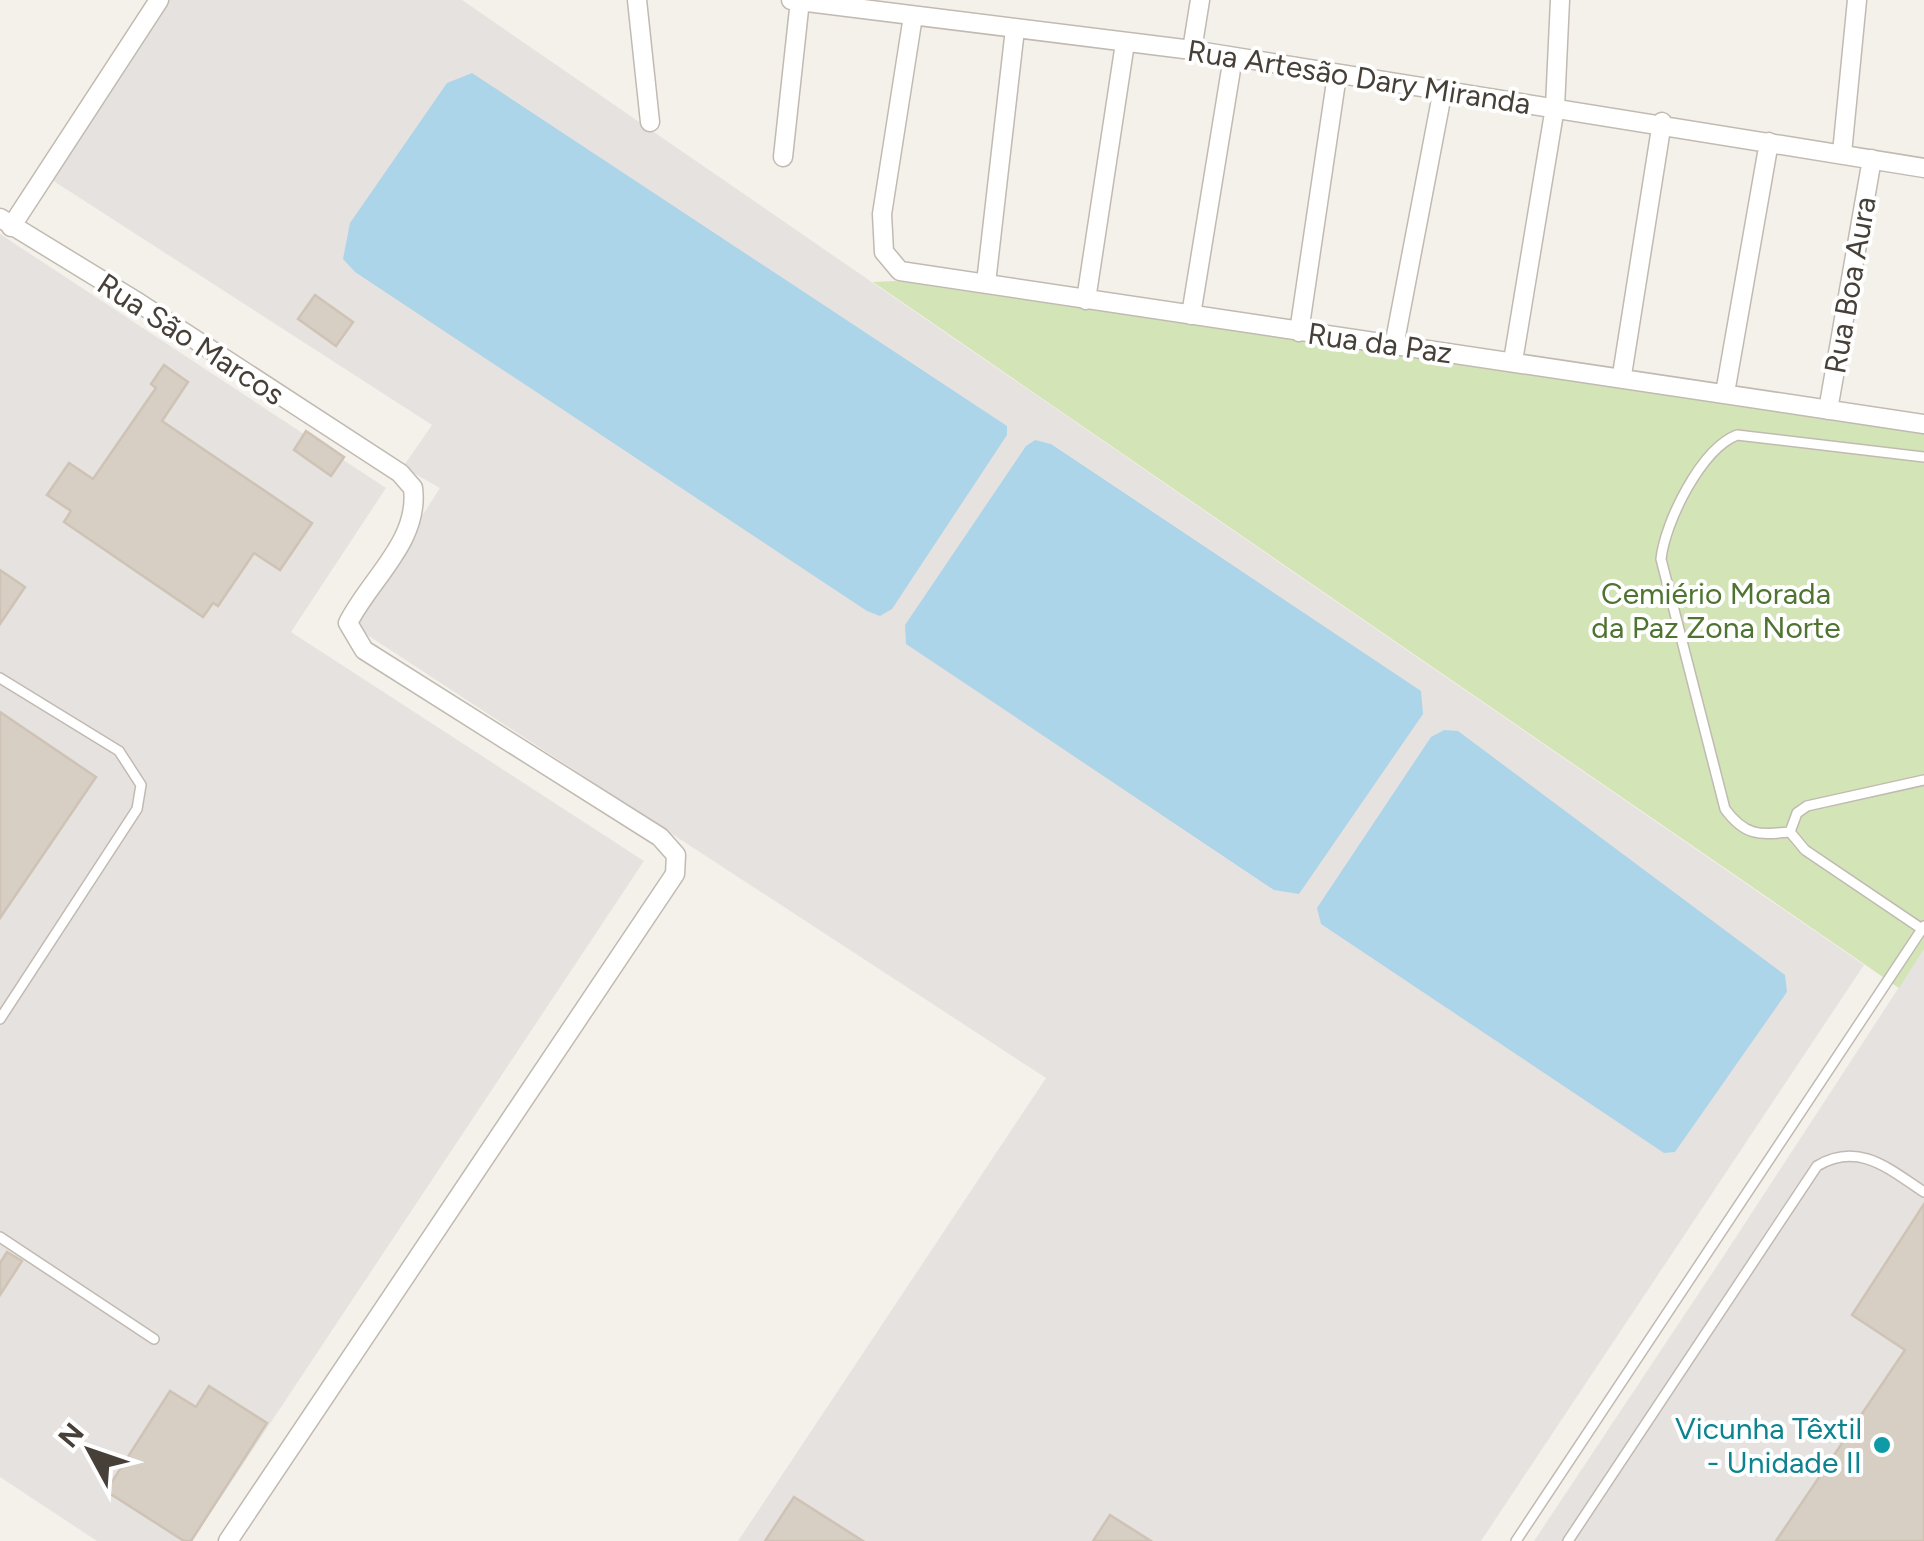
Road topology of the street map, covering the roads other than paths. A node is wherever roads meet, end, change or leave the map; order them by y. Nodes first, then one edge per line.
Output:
1 (158, 0) edge
2 (637, 0) edge
3 (791, 0) edge
4 (800, 0) edge
5 (1200, 0) edge
6 (1560, 0) edge
7 (1857, 0) edge
8 (913, 16) junction
9 (1014, 29) junction
10 (1125, 43) junction
11 (1192, 50) junction
12 (1233, 58) junction
13 (1337, 74) junction
14 (1443, 90) junction
15 (1555, 107) junction
16 (650, 122) dead end
17 (1662, 122) junction
18 (1769, 142) junction
19 (1842, 153) junction
20 (783, 157) dead end
21 (1872, 159) junction
22 (1924, 168) edge
23 (6, 222) edge
24 (986, 283) junction
25 (1086, 300) junction
26 (1191, 315) junction
27 (1299, 332) junction
28 (1394, 346) junction
29 (1513, 362) junction
30 (1622, 375) junction
31 (1725, 394) junction
32 (1828, 410) junction
33 (1924, 424) edge
34 (1924, 457) edge
35 (0, 678) edge
36 (1924, 780) edge
37 (1790, 832) junction
38 (1923, 928) edge
39 (0, 1019) edge
40 (1924, 1192) edge
41 (0, 1237) edge
42 (154, 1338) dead end
43 (228, 1541) edge
44 (1516, 1541) edge
45 (1568, 1541) edge

1 - 23 street
2 - 16 street
3 - 4 street, Rua Artesão Dary Miranda
4 - 8 street, Rua Artesão Dary Miranda
4 - 20 street
5 - 11 street
6 - 15 street
7 - 19 street, Rua Boa Aura
8 - 9 street, Rua Artesão Dary Miranda
8 - 24 street, Rua da Paz
9 - 10 street, Rua Artesão Dary Miranda
9 - 24 street
10 - 11 street, Rua Artesão Dary Miranda
10 - 25 street
11 - 12 street, Rua Artesão Dary Miranda
12 - 13 street, Rua Artesão Dary Miranda
12 - 26 street
13 - 14 street, Rua Artesão Dary Miranda
13 - 27 street
14 - 15 street, Rua Artesão Dary Miranda
14 - 28 street
15 - 17 street, Rua Artesão Dary Miranda
15 - 29 street
17 - 18 street, Rua Artesão Dary Miranda
17 - 30 street
18 - 19 street, Rua Artesão Dary Miranda
18 - 31 street
19 - 21 street, Rua Artesão Dary Miranda
21 - 22 street, Rua Artesão Dary Miranda
21 - 32 street, Rua Boa Aura
23 - 43 street, Rua São Marcos
24 - 25 street, Rua da Paz
25 - 26 street, Rua da Paz
26 - 27 street, Rua da Paz
27 - 28 street, Rua da Paz
28 - 29 street, Rua da Paz
29 - 30 street, Rua da Paz
30 - 31 street, Rua da Paz
31 - 32 street, Rua da Paz
32 - 33 street, Rua da Paz
34 - 37 lane
35 - 39 lane
36 - 37 lane
37 - 38 lane
38 - 44 lane
40 - 45 lane
41 - 42 lane

